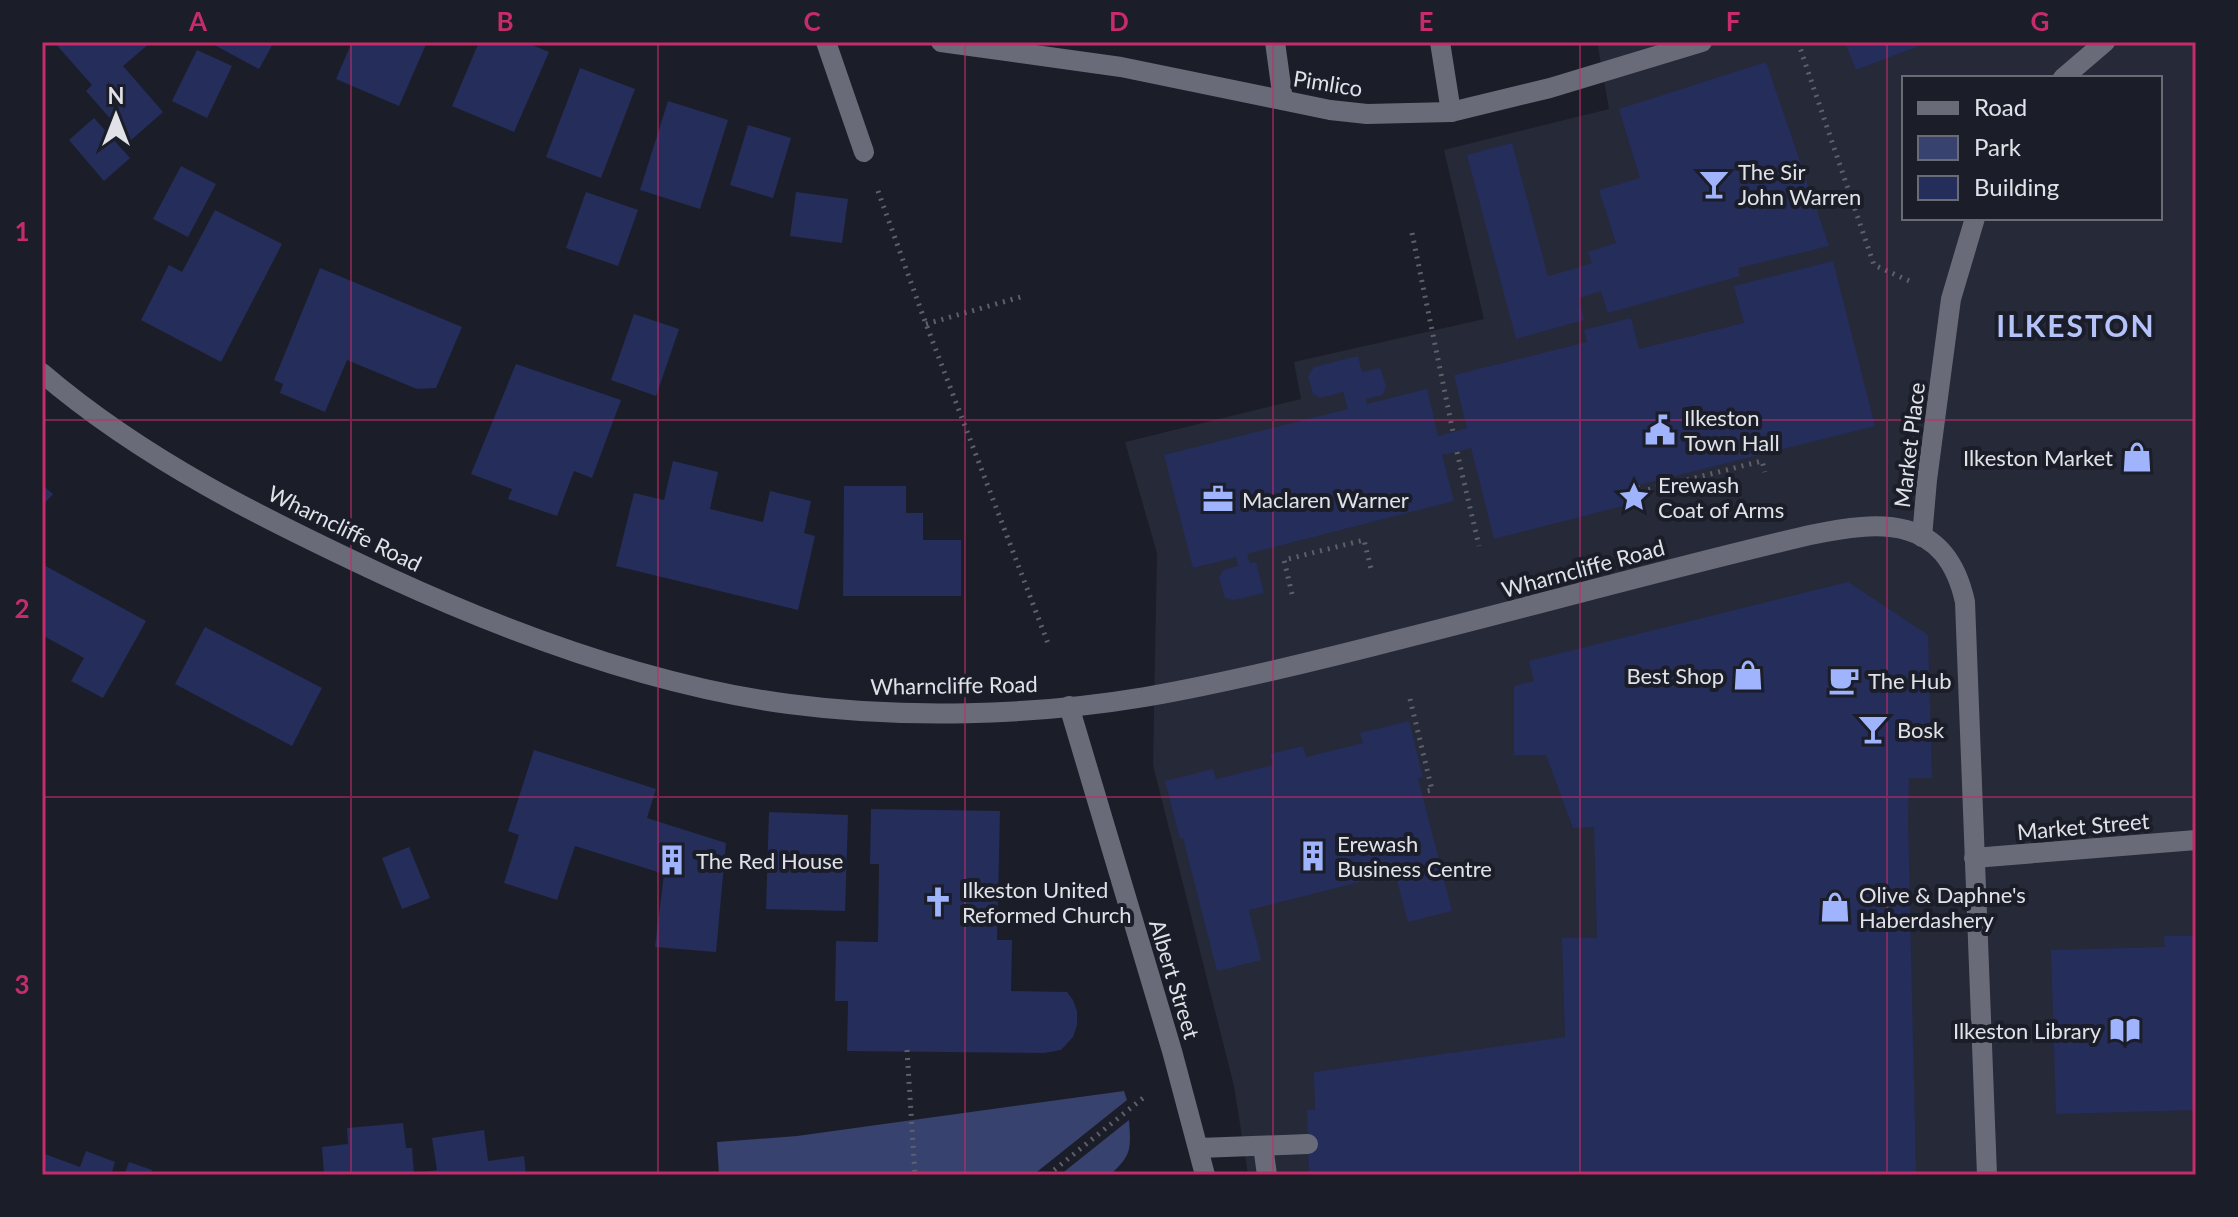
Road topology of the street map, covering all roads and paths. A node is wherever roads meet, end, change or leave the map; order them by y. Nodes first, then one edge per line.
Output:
1 (826, 42) edge
2 (941, 42) edge
3 (1275, 42) edge
4 (1440, 42) edge
5 (1702, 42) edge
6 (1798, 42) edge
7 (2105, 42) edge
8 (2065, 76) edge
9 (1283, 100) junction
10 (1451, 112) junction
11 (864, 152) joint
12 (1974, 220) edge
13 (1412, 233) dead end
14 (1024, 296) dead end
15 (1951, 299) junction
16 (926, 324) junction
17 (42, 373) edge
18 (1453, 432) dead end
19 (1457, 452) dead end
20 (1765, 472) dead end
21 (1637, 486) dead end
22 (1922, 537) junction
23 (1479, 546) dead end
24 (1372, 573) dead end
25 (1292, 594) dead end
26 (1049, 646) dead end
27 (1410, 699) dead end
28 (1069, 706) junction
29 (1422, 792) dead end
30 (2196, 840) edge
31 (1974, 858) junction
32 (907, 1050) dead end
33 (1177, 1070) junction
34 (1308, 1144) dead end
35 (1263, 1146) junction
36 (1199, 1148) junction
37 (915, 1175) edge
38 (1048, 1175) edge
39 (1205, 1175) edge
40 (1267, 1175) edge
41 (1987, 1175) edge

1 - 11 street
2 - 9 street, Pimlico
3 - 9 street
4 - 10 street
5 - 10 street, Pimlico
6 - 15 path
7 - 8 street
9 - 10 street, Pimlico
11 - 16 path
12 - 15 street, Market Place
13 - 18 path
14 - 16 path
15 - 22 street, Market Place
16 - 26 path
17 - 28 street, Wharncliffe Road
19 - 23 path
20 - 21 path
22 - 28 street, Wharncliffe Road
22 - 31 street, Market Place
24 - 25 path
27 - 29 path
28 - 33 street, Albert Street
30 - 31 street, Market Street
31 - 41 street, Market Place
32 - 37 path
33 - 36 street, Albert Street
33 - 38 path
34 - 35 street
35 - 36 street
35 - 40 street
36 - 39 street, Albert Street

